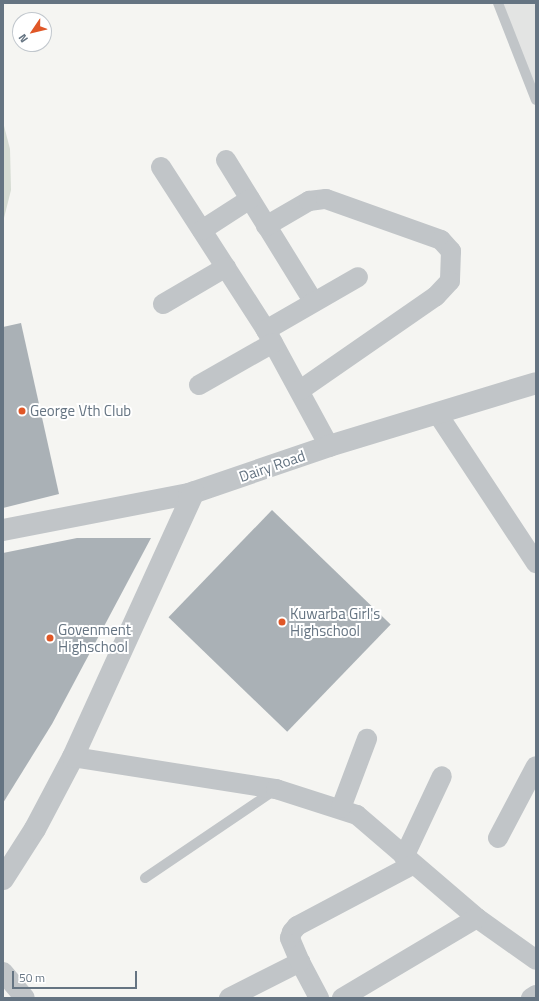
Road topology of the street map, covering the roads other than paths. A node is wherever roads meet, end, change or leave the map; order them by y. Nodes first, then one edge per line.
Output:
1 (498, 3) edge
2 (536, 100) edge
3 (226, 160) dead end
4 (161, 167) dead end
5 (250, 199) junction
6 (266, 226) junction
7 (202, 230) junction
8 (226, 267) junction
9 (358, 277) dead end
10 (313, 301) junction
11 (163, 304) dead end
12 (269, 336) junction
13 (536, 383) edge
14 (199, 385) dead end
15 (300, 390) junction
16 (437, 413) junction
17 (329, 446) junction
18 (194, 492) junction
19 (3, 530) edge
20 (536, 563) edge
21 (367, 739) dead end
22 (73, 757) junction
23 (536, 766) edge
24 (442, 776) dead end
25 (276, 789) junction
26 (341, 808) junction
27 (498, 838) dead end
28 (408, 861) junction
29 (145, 878) dead end
30 (3, 879) edge
31 (477, 918) junction
32 (536, 960) edge
33 (300, 962) junction
34 (3, 972) edge
35 (536, 995) edge
36 (25, 998) edge
37 (229, 998) edge
38 (319, 998) edge
39 (342, 998) edge
40 (531, 998) edge

1 - 2 lane
3 - 5 street
4 - 7 street
5 - 6 street
5 - 7 street
6 - 10 street
6 - 15 street
7 - 8 street
8 - 11 street
8 - 12 street
9 - 10 street
10 - 12 street
12 - 14 street
12 - 15 street
13 - 16 street, Dairy Road
15 - 17 street
16 - 17 street, Dairy Road
16 - 20 street
17 - 18 street, Dairy Road
18 - 19 street, Dairy Road
18 - 22 street
21 - 26 street
22 - 25 street
22 - 30 street
23 - 27 street
24 - 28 street
25 - 26 street
25 - 29 lane
26 - 28 street
28 - 31 street
28 - 33 street
31 - 32 street
31 - 39 street
33 - 37 street
33 - 38 street
34 - 36 street
35 - 40 street

